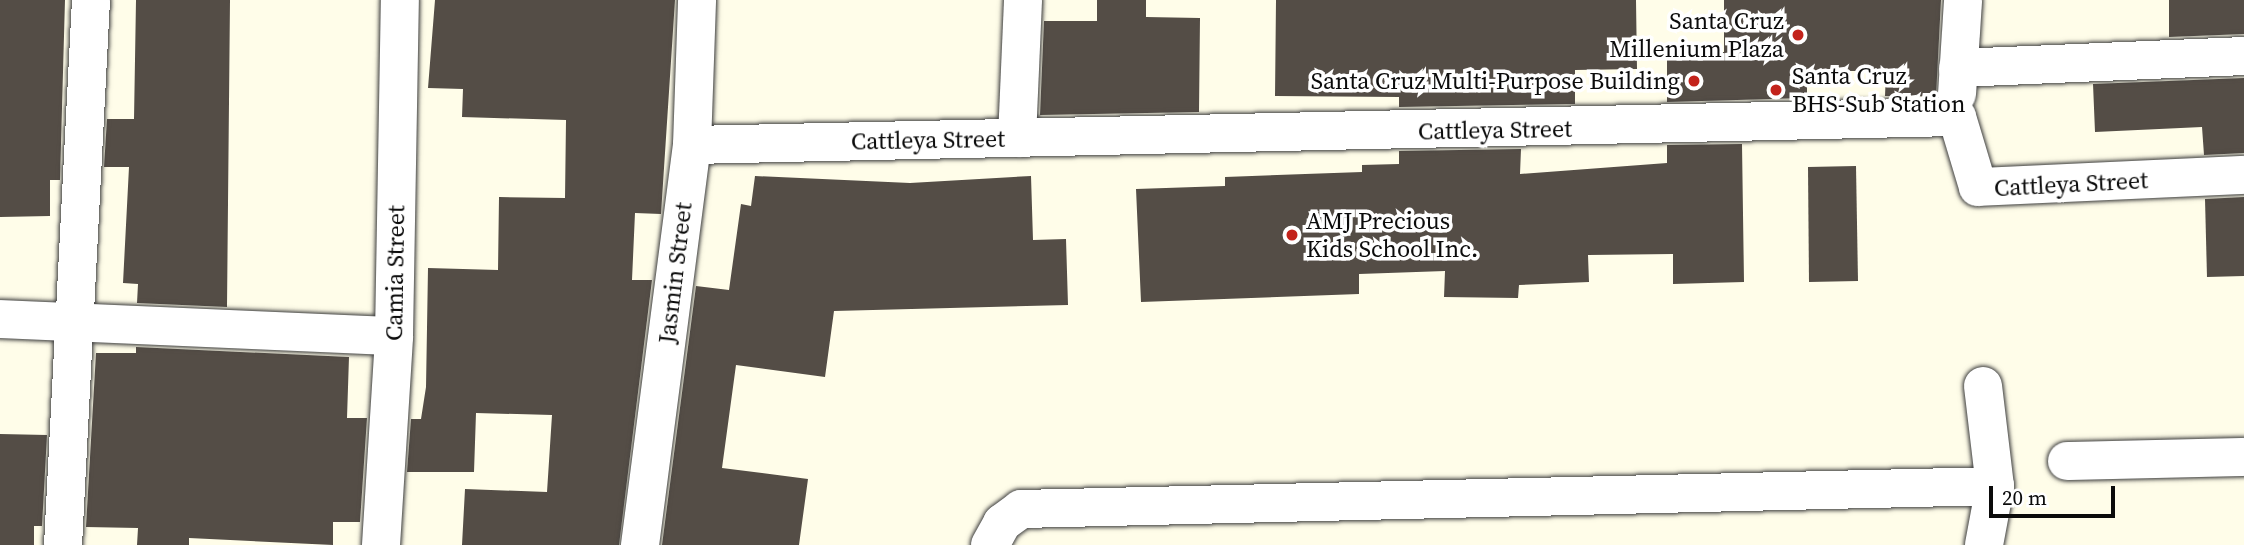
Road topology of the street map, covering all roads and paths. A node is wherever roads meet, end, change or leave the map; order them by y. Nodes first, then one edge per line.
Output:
1 (90, 0) edge
2 (400, 0) edge
3 (697, 0) edge
4 (1023, 0) edge
5 (1963, 0) edge
6 (2244, 56) edge
7 (1958, 68) junction
8 (1957, 117) junction
9 (1017, 138) junction
10 (692, 145) junction
11 (2244, 175) edge
12 (0, 319) edge
13 (73, 324) junction
14 (394, 336) junction
15 (1983, 386) dead end
16 (2244, 457) edge
17 (2067, 461) dead end
18 (1995, 486) junction
19 (63, 545) edge
20 (381, 545) edge
21 (640, 545) edge
22 (990, 545) edge
23 (1984, 545) edge

1 - 13 street
2 - 14 street, Camia Street
3 - 10 street, Jasmin Street
4 - 9 street
5 - 7 street
6 - 7 street
7 - 8 street
8 - 9 street, Cattleya Street
8 - 11 street, Cattleya Street
9 - 10 street, Cattleya Street
10 - 21 street, Jasmin Street
12 - 13 street
13 - 14 street
13 - 19 street
14 - 20 street, Camia Street
15 - 18 street
16 - 17 street
18 - 22 street
18 - 23 street

